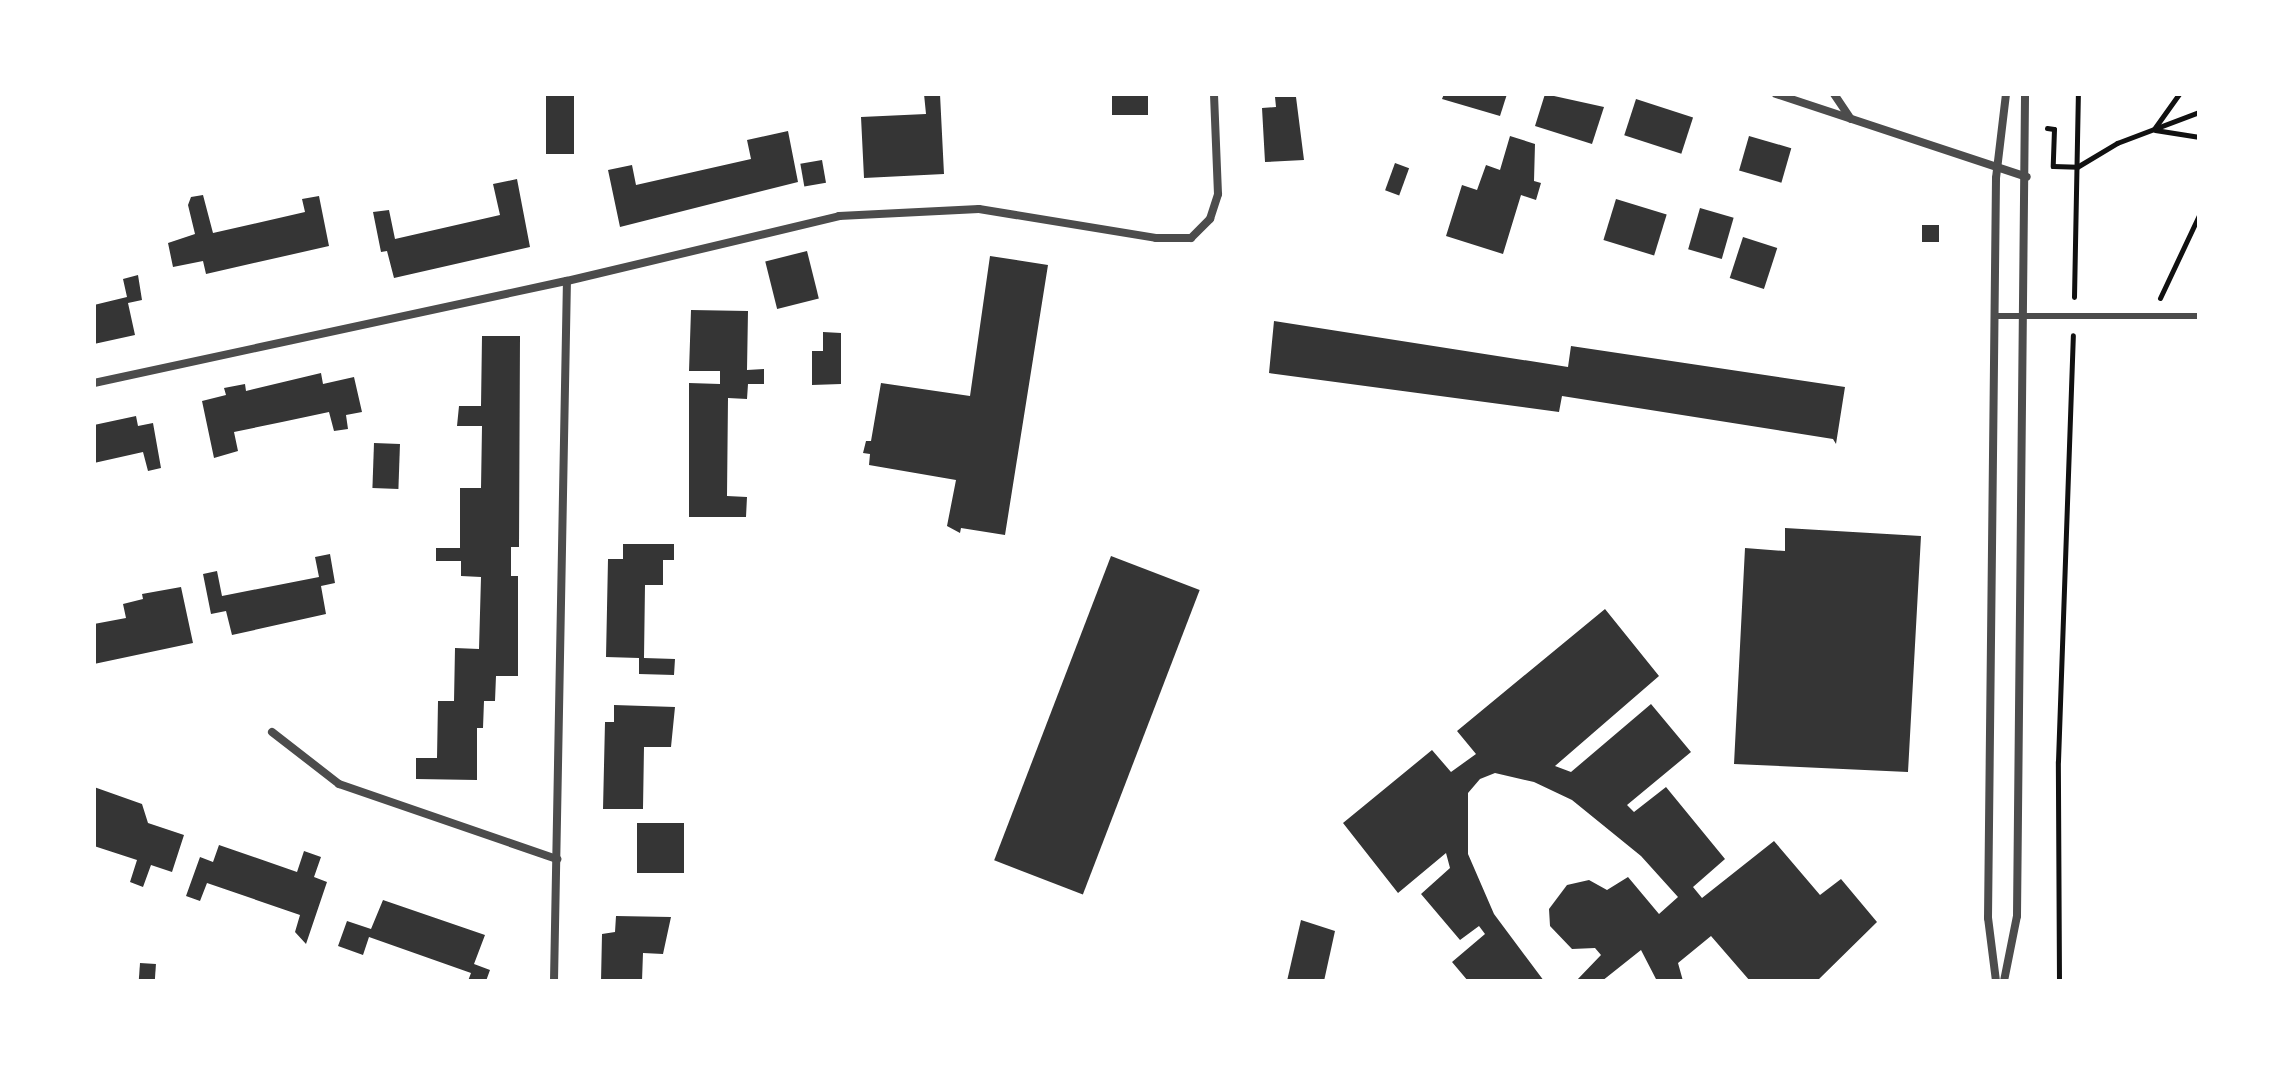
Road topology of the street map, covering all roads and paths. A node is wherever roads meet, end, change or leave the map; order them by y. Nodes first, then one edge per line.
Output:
1 (1214, 94) edge
2 (1776, 94) edge
3 (1834, 94) edge
4 (2006, 94) edge
5 (2025, 94) edge
6 (2078, 94) edge
7 (2179, 94) edge
8 (2199, 112) edge
9 (1851, 119) junction
10 (2037, 127) dead end
11 (2154, 130) junction
12 (2199, 137) edge
13 (1997, 167) junction
14 (2077, 167) junction
15 (2027, 177) junction
16 (2199, 215) edge
17 (567, 281) junction
18 (2026, 315) junction
19 (2152, 315) junction
20 (1997, 316) junction
21 (2074, 316) junction
22 (2199, 316) edge
23 (94, 383) edge
24 (272, 732) dead end
25 (557, 859) junction
26 (554, 981) edge
27 (1996, 981) edge
28 (2004, 981) edge
29 (2059, 981) edge

1 - 17 street
2 - 9 street
3 - 9 street
4 - 13 street
5 - 15 street
6 - 14 path
7 - 11 path
8 - 11 path
9 - 13 street
10 - 14 path
11 - 12 path
11 - 14 path
13 - 15 street
13 - 20 street
14 - 21 path
15 - 18 street
16 - 19 path
17 - 23 street
17 - 25 street
18 - 20 lane
18 - 21 lane
18 - 28 street
19 - 21 lane
19 - 22 lane
20 - 27 street
21 - 29 path
24 - 25 street
25 - 26 street

